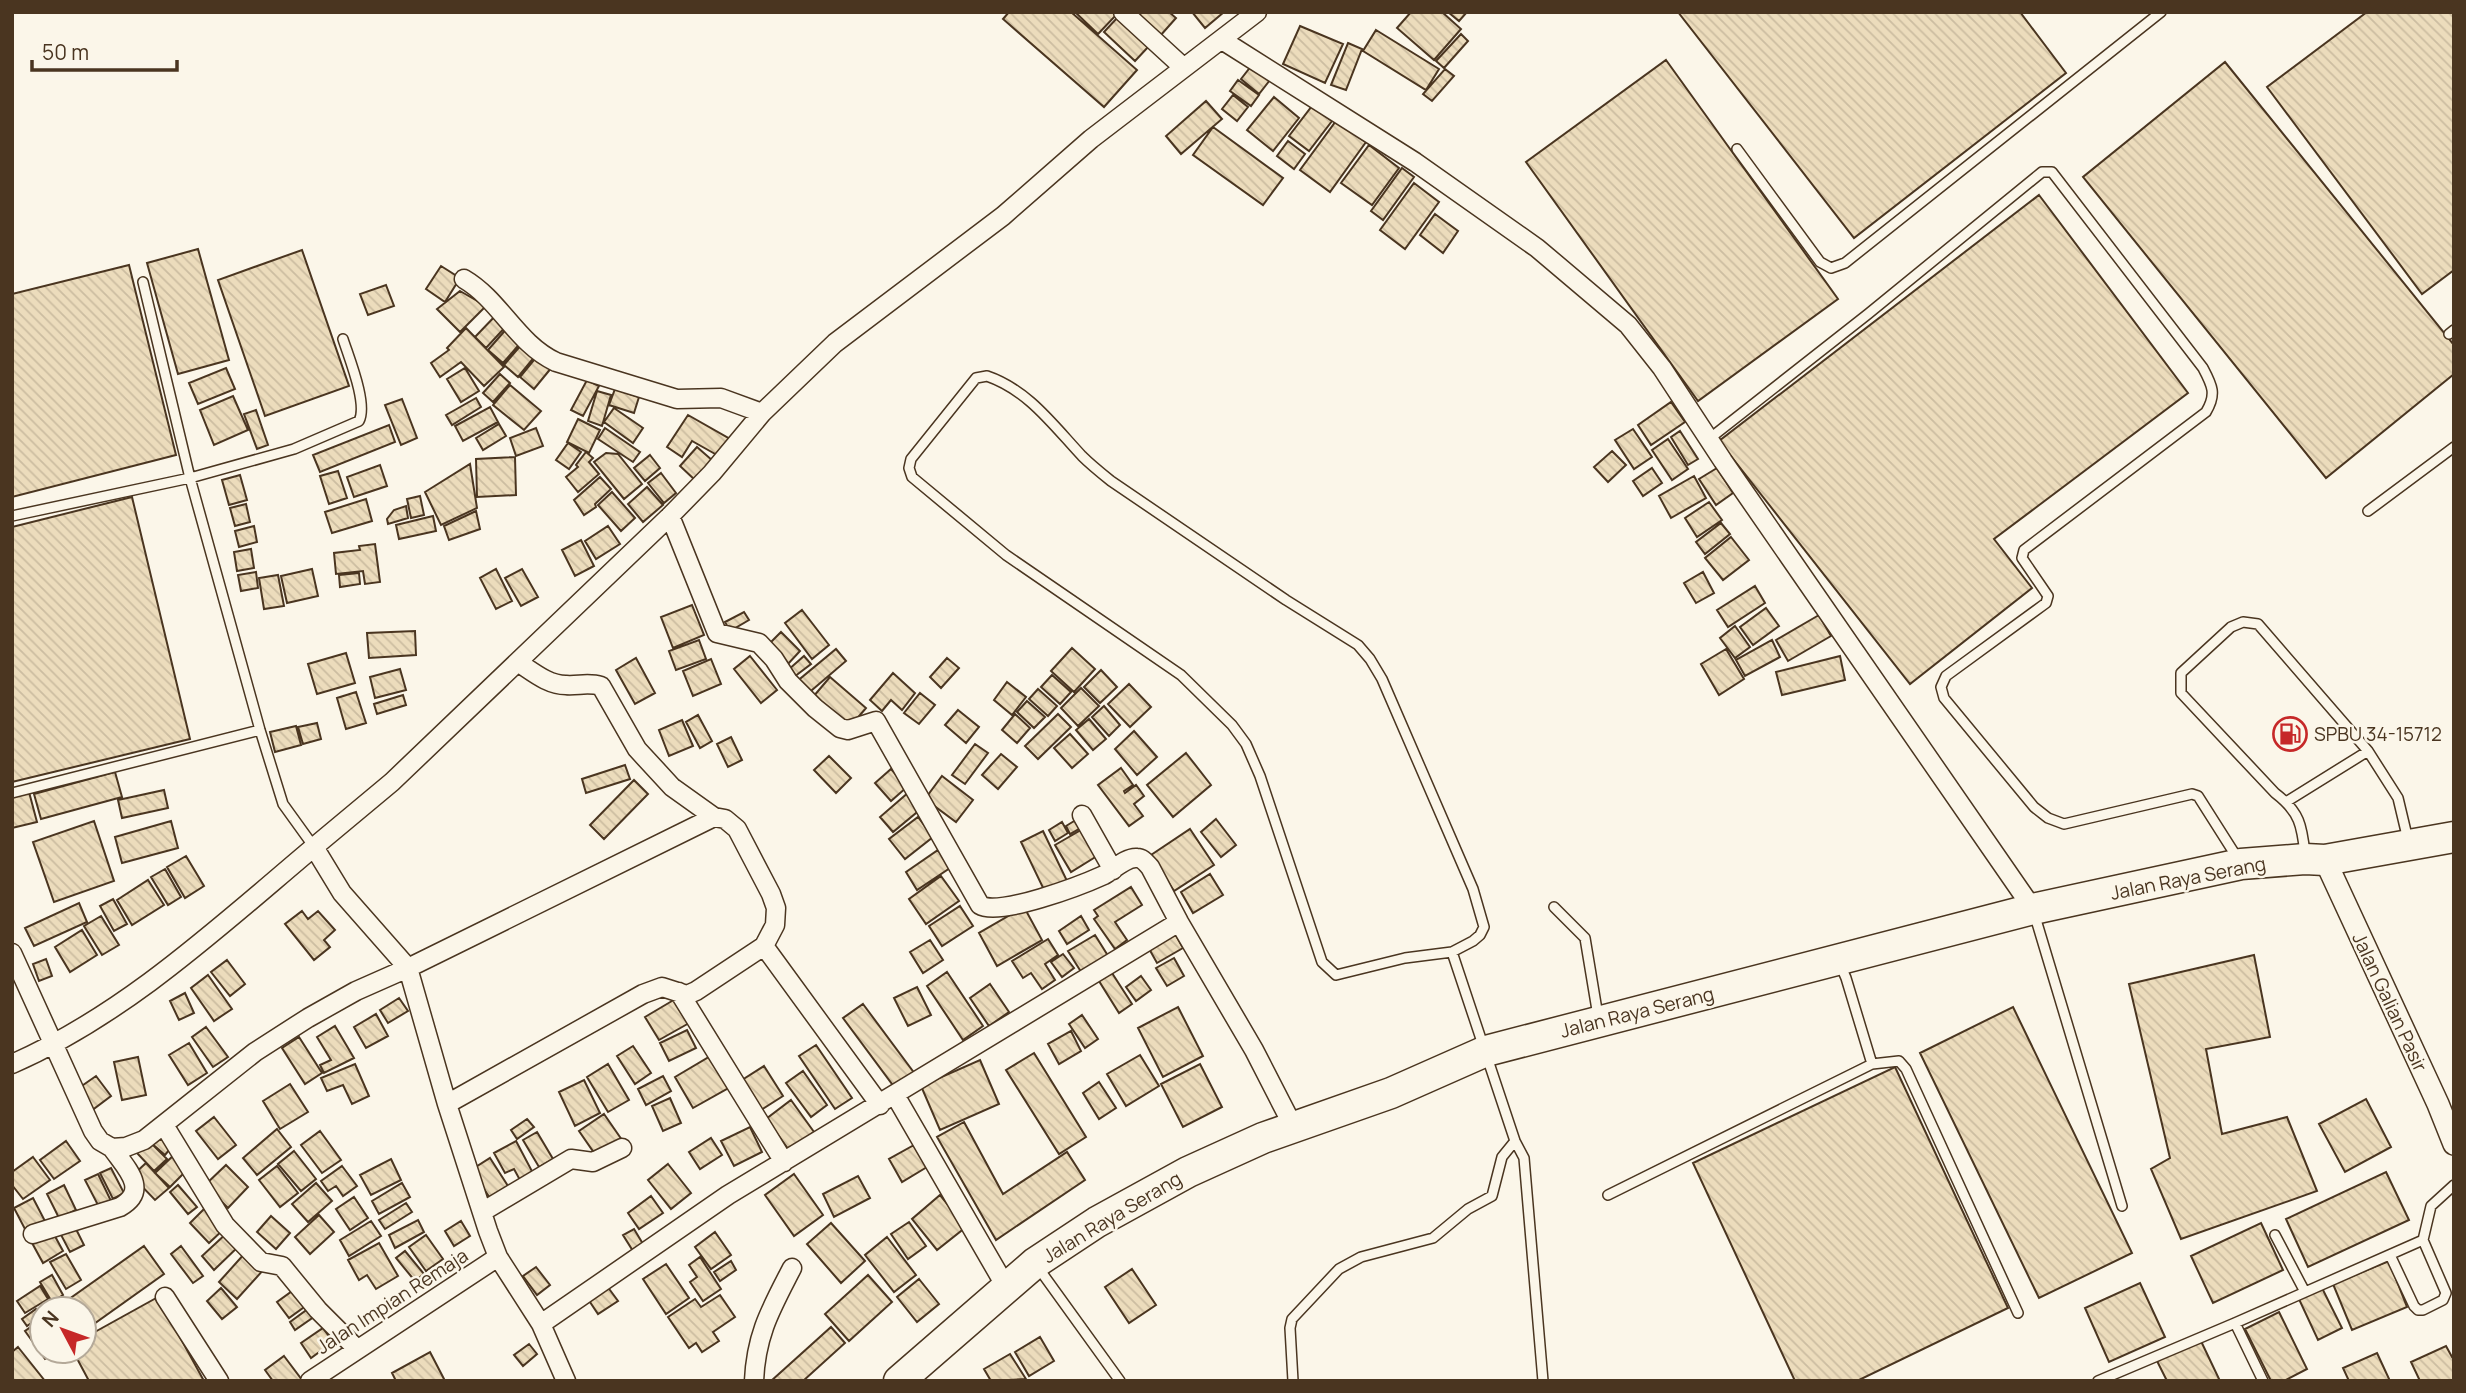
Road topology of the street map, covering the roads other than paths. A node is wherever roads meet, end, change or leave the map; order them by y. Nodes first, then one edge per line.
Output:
1 (1123, 12) edge
2 (1257, 12) edge
3 (2161, 12) edge
4 (1222, 40) junction
5 (1184, 68) junction
6 (1737, 149) dead end
7 (464, 279) dead end
8 (143, 282) dead end
9 (343, 339) dead end
10 (757, 419) junction
11 (1710, 439) junction
12 (2454, 447) edge
13 (190, 478) junction
14 (2368, 511) dead end
15 (12, 516) edge
16 (670, 516) junction
17 (519, 663) junction
18 (260, 730) junction
19 (2368, 751) junction
20 (12, 793) edge
21 (2286, 802) junction
22 (1082, 815) dead end
23 (715, 817) junction
24 (2450, 840) edge
25 (2409, 845) junction
26 (314, 847) junction
27 (2315, 860) junction
28 (2241, 864) junction
29 (1113, 870) junction
30 (1554, 907) dead end
31 (2032, 909) junction
32 (1179, 922) junction
33 (764, 946) junction
34 (1452, 952) junction
35 (12, 953) edge
36 (1838, 960) junction
37 (408, 968) junction
38 (679, 992) junction
39 (1599, 1021) junction
40 (54, 1044) junction
41 (1486, 1051) junction
42 (12, 1063) edge
43 (1872, 1064) junction
44 (887, 1100) junction
45 (447, 1104) junction
46 (164, 1125) junction
47 (1293, 1126) junction
48 (1515, 1141) junction
49 (2454, 1144) edge
50 (112, 1148) junction
51 (622, 1149) dead end
52 (784, 1161) junction
53 (2454, 1185) edge
54 (1608, 1195) dead end
55 (2122, 1206) dead end
56 (482, 1212) junction
57 (33, 1234) dead end
58 (2275, 1235) dead end
59 (2423, 1240) junction
60 (2390, 1255) junction
61 (498, 1257) junction
62 (1035, 1263) junction
63 (792, 1268) dead end
64 (1006, 1287) junction
65 (2305, 1292) junction
66 (165, 1297) dead end
67 (2018, 1313) dead end
68 (2235, 1323) junction
69 (541, 1324) junction
70 (357, 1349) junction
71 (912, 1373) edge
72 (219, 1381) edge
73 (310, 1381) edge
74 (566, 1381) edge
75 (754, 1381) edge
76 (1120, 1381) edge
77 (1293, 1381) edge
78 (1543, 1381) edge
79 (2098, 1381) edge
80 (2263, 1381) edge

1 - 5 street
2 - 4 street
3 - 6 lane
4 - 5 street
4 - 11 street
5 - 10 street
7 - 10 street
8 - 13 lane
9 - 13 lane
10 - 16 street
11 - 28 lane
11 - 31 street
12 - 14 lane
13 - 15 lane
13 - 18 lane
16 - 17 street
16 - 29 street
17 - 23 street
17 - 26 street
18 - 20 lane
18 - 26 lane
19 - 21 lane
19 - 21 lane
19 - 25 lane
21 - 27 lane
22 - 29 street
23 - 33 street
23 - 37 street
24 - 25 highway, Jalan Raya Serang
25 - 27 highway, Jalan Raya Serang
26 - 37 street
26 - 40 street
27 - 28 highway, Jalan Raya Serang
27 - 49 street, Jalan Galian Pasir
28 - 31 highway, Jalan Raya Serang
29 - 32 street
30 - 39 lane
31 - 36 highway, Jalan Raya Serang
31 - 55 lane
32 - 44 street
32 - 47 street
33 - 38 street
33 - 44 street
34 - 34 lane
34 - 41 lane
35 - 40 street
36 - 39 highway, Jalan Raya Serang
36 - 43 lane
37 - 45 street
37 - 46 street
38 - 45 street
38 - 52 street
39 - 41 highway, Jalan Raya Serang
40 - 42 street
40 - 50 street
41 - 47 highway, Jalan Raya Serang
41 - 48 lane
43 - 54 lane
43 - 67 lane
44 - 52 street
44 - 64 street
45 - 56 street
46 - 50 street
46 - 70 street
47 - 62 highway, Jalan Raya Serang
48 - 77 lane
48 - 78 lane
50 - 57 street
51 - 56 street
52 - 69 street
53 - 59 lane
56 - 61 street
58 - 65 lane
59 - 60 lane
59 - 60 lane
60 - 65 lane
61 - 69 street
61 - 70 street, Jalan Impian Remaja
62 - 64 highway, Jalan Raya Serang
62 - 76 lane
63 - 75 street
64 - 71 highway, Jalan Raya Serang
65 - 68 lane
66 - 72 street
68 - 79 lane
68 - 80 lane
69 - 74 street
70 - 73 street, Jalan Impian Remaja

